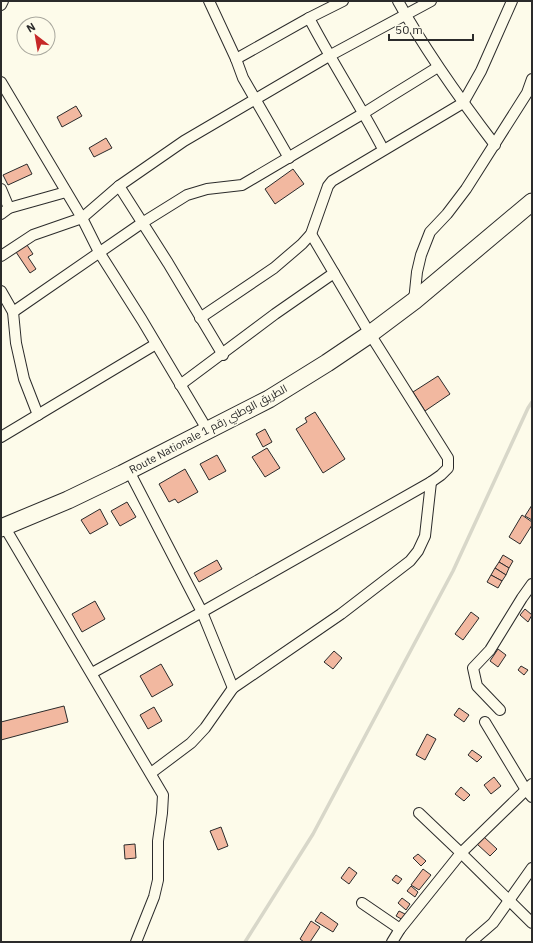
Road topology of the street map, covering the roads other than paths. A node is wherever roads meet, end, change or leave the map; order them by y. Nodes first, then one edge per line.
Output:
1 (3, 1) edge
2 (210, 1) edge
3 (343, 1) edge
4 (398, 1) edge
5 (431, 1) edge
6 (512, 1) edge
7 (1, 5) edge
8 (406, 15) junction
9 (309, 18) junction
10 (329, 56) junction
11 (236, 59) junction
12 (438, 67) junction
13 (532, 79) edge
14 (1, 82) edge
15 (254, 100) junction
16 (463, 103) junction
17 (364, 113) junction
18 (495, 145) junction
19 (383, 149) junction
20 (289, 158) junction
21 (119, 186) junction
22 (1, 189) edge
23 (66, 192) junction
24 (532, 202) edge
25 (5, 211) edge
26 (82, 218) junction
27 (142, 223) junction
28 (311, 234) junction
29 (99, 252) junction
30 (1, 256) edge
31 (334, 273) junction
32 (1, 291) edge
33 (414, 301) junction
34 (13, 312) junction
35 (200, 318) junction
36 (370, 334) junction
37 (156, 344) junction
38 (223, 355) junction
39 (180, 386) junction
40 (38, 415) junction
41 (208, 431) junction
42 (1, 437) edge
43 (129, 471) junction
44 (431, 482) junction
45 (3, 527) edge
46 (532, 584) edge
47 (202, 612) junction
48 (92, 673) junction
49 (233, 688) junction
50 (500, 710) dead end
51 (485, 722) dead end
52 (151, 773) junction
53 (530, 790) edge
54 (418, 813) dead end
55 (461, 853) junction
56 (532, 868) edge
57 (508, 900) junction
58 (362, 903) dead end
59 (532, 923) edge
60 (400, 929) junction
61 (136, 942) edge
62 (392, 942) edge
63 (471, 942) edge

1 - 7 street
2 - 11 street
3 - 9 street
4 - 8 street
5 - 8 street
6 - 16 street
8 - 10 street
8 - 12 street
9 - 10 street
9 - 11 street
10 - 15 street
10 - 17 street
11 - 15 street
12 - 16 street
12 - 17 street
13 - 18 street
14 - 23 street
15 - 20 street
15 - 21 street
16 - 18 street
16 - 19 street
17 - 19 street
17 - 20 street
18 - 33 street
19 - 28 street
20 - 27 street
21 - 26 street
21 - 27 street
22 - 25 street
23 - 25 street
23 - 26 street
24 - 33 highway, Route Nationale الطريق الوطني رقم 1
26 - 29 street
26 - 30 street
27 - 29 street
27 - 35 street
28 - 31 street
28 - 35 street
29 - 34 street
29 - 37 street
31 - 36 street
31 - 38 street
32 - 34 street
33 - 36 highway, Route Nationale الطريق الوطني رقم 1
34 - 40 street
35 - 38 street
36 - 41 highway, Route Nationale الطريق الوطني رقم 1
36 - 44 street
37 - 39 street
37 - 40 street
38 - 39 street
39 - 41 street
40 - 42 street
41 - 43 highway, Route Nationale الطريق الوطني رقم 1
43 - 45 highway, Route Nationale الطريق الوطني رقم 1
43 - 47 street
44 - 47 street
44 - 49 street
45 - 48 street
46 - 50 street
47 - 48 street
47 - 49 street
48 - 52 street
49 - 52 street
51 - 53 street
52 - 61 street
53 - 55 street
54 - 55 street
55 - 57 street
55 - 60 street
56 - 57 street
57 - 59 street
57 - 63 street
58 - 60 street
60 - 62 street

